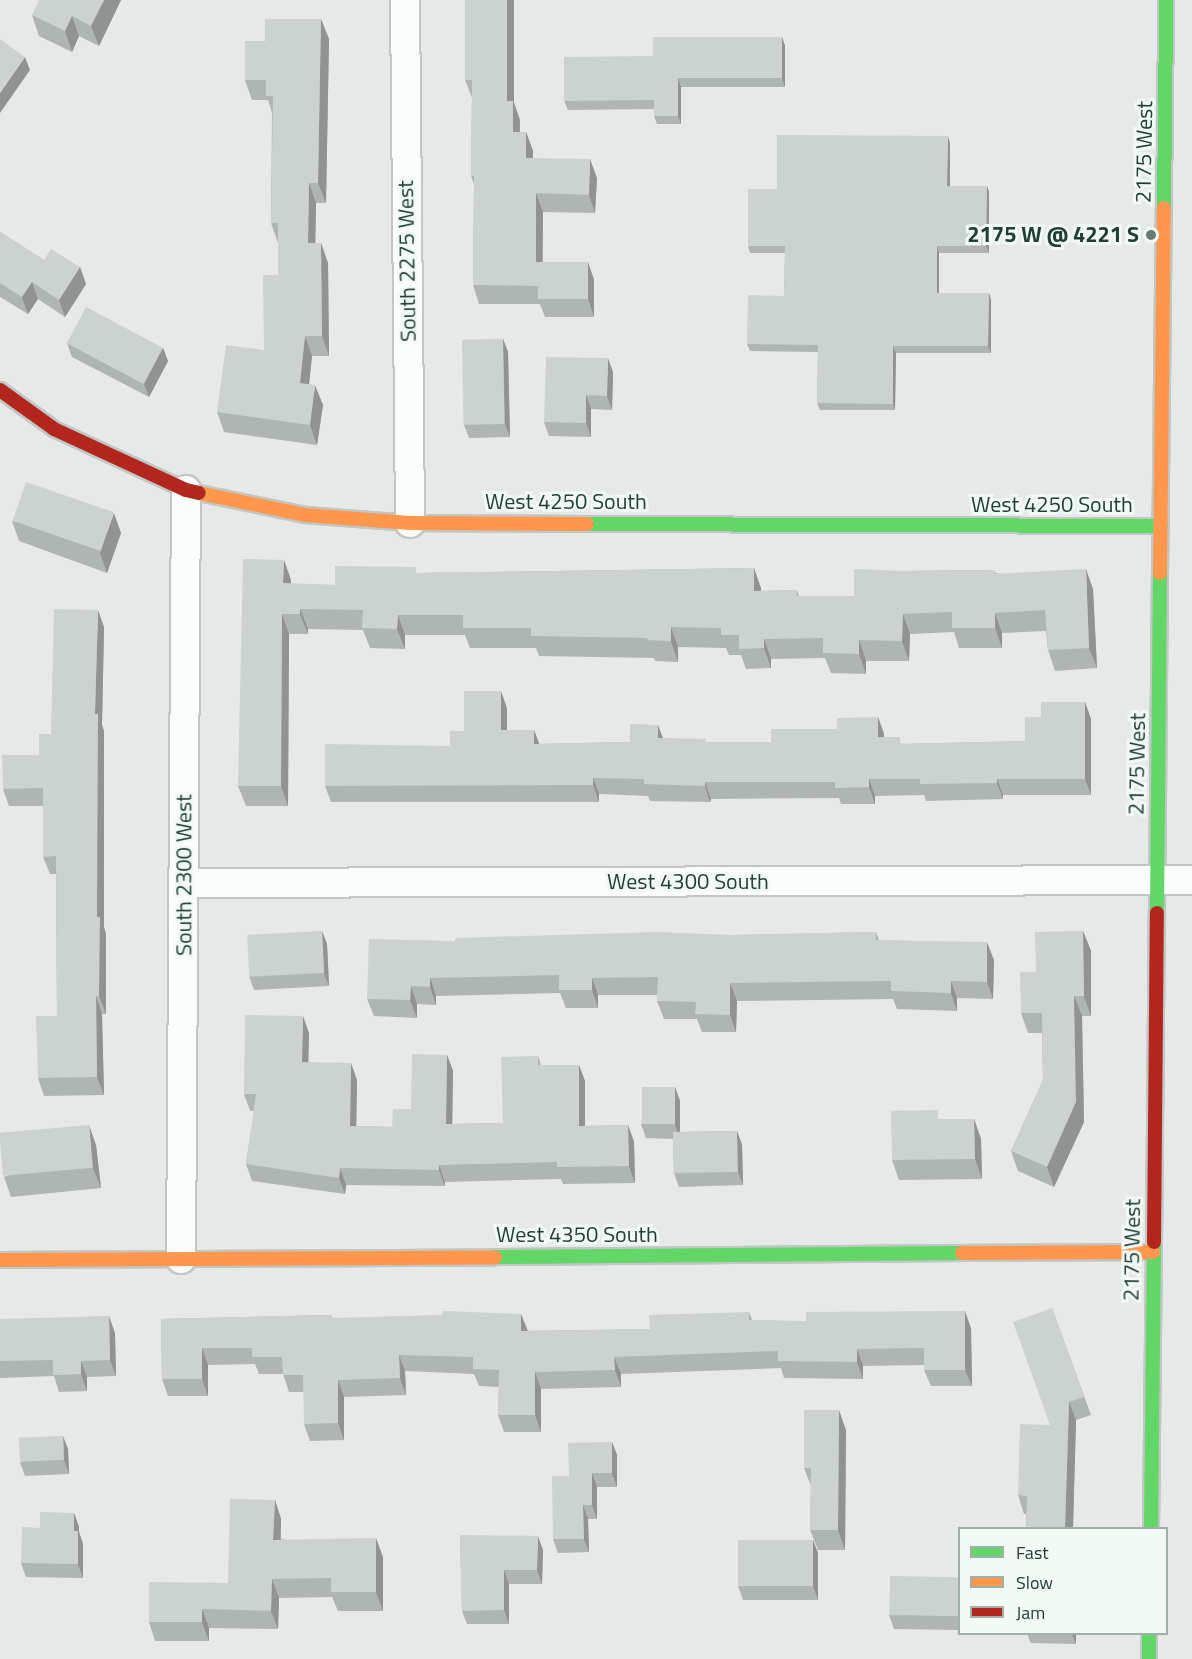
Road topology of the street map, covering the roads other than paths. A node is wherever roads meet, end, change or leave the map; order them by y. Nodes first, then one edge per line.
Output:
1 (405, 0) edge
2 (1166, 0) edge
3 (0, 390) edge
4 (186, 490) junction
5 (410, 523) junction
6 (1161, 526) junction
7 (1157, 880) junction
8 (1192, 880) edge
9 (184, 883) junction
10 (1154, 1252) junction
11 (182, 1259) junction
12 (0, 1260) edge
13 (1151, 1527) edge
14 (1149, 1635) edge
15 (1149, 1659) edge

1 - 5 street, South 2275 West
2 - 6 street, 2175 West
3 - 4 street, West 4250 South
4 - 5 street, West 4250 South
4 - 9 street, South 2300 West
5 - 6 street, West 4250 South
6 - 7 street, 2175 West
7 - 8 street, West 4300 South
7 - 9 street, West 4300 South
7 - 10 street, 2175 West
9 - 11 street, South 2300 West
10 - 11 street, West 4350 South
10 - 13 street, 2175 West
11 - 12 street, West 4350 South
14 - 15 street

